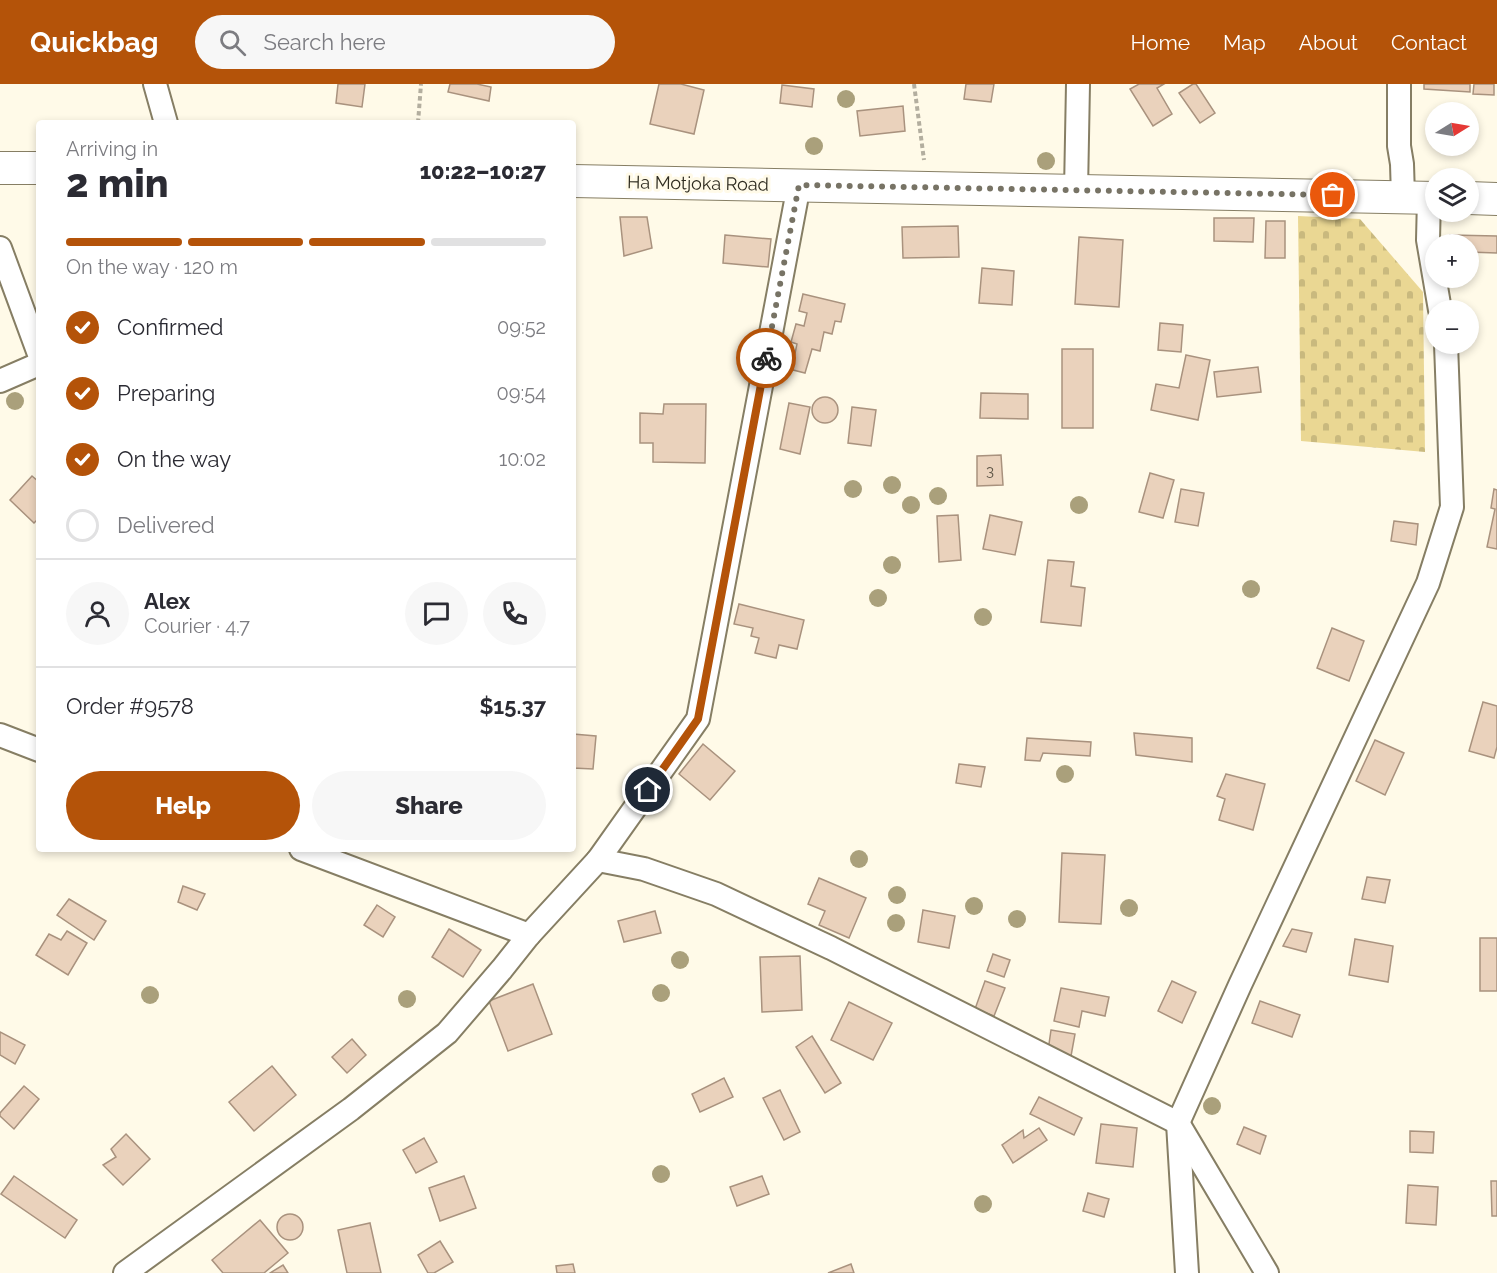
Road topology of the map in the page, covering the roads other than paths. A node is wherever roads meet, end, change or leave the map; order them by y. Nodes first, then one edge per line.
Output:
1 (155, 84) edge
2 (1078, 84) edge
3 (1400, 84) edge
4 (165, 120) edge
5 (0, 168) edge
6 (36, 168) edge
7 (799, 185) junction
8 (576, 186) edge
9 (1076, 191) junction
10 (1423, 197) edge
11 (1479, 198) edge
12 (1497, 199) edge
13 (0, 248) edge
14 (1438, 300) edge
15 (36, 346) edge
16 (1446, 354) edge
17 (36, 365) edge
18 (0, 381) edge
19 (0, 735) edge
20 (36, 749) edge
21 (310, 852) edge
22 (598, 860) junction
23 (529, 935) junction
24 (1178, 1123) junction
25 (125, 1273) edge
26 (1187, 1273) edge
27 (1267, 1273) edge

1 - 4 street
2 - 9 street
3 - 10 street
5 - 6 street
7 - 8 street, Ha Motjoka Road
7 - 9 street, Ha Motjoka Road
7 - 22 street
9 - 10 street, Ha Motjoka Road
10 - 14 street
11 - 12 street
13 - 15 street
16 - 24 street
17 - 18 street
19 - 20 street
21 - 23 street
22 - 23 street
22 - 24 street
23 - 25 street
24 - 26 street
24 - 27 street

